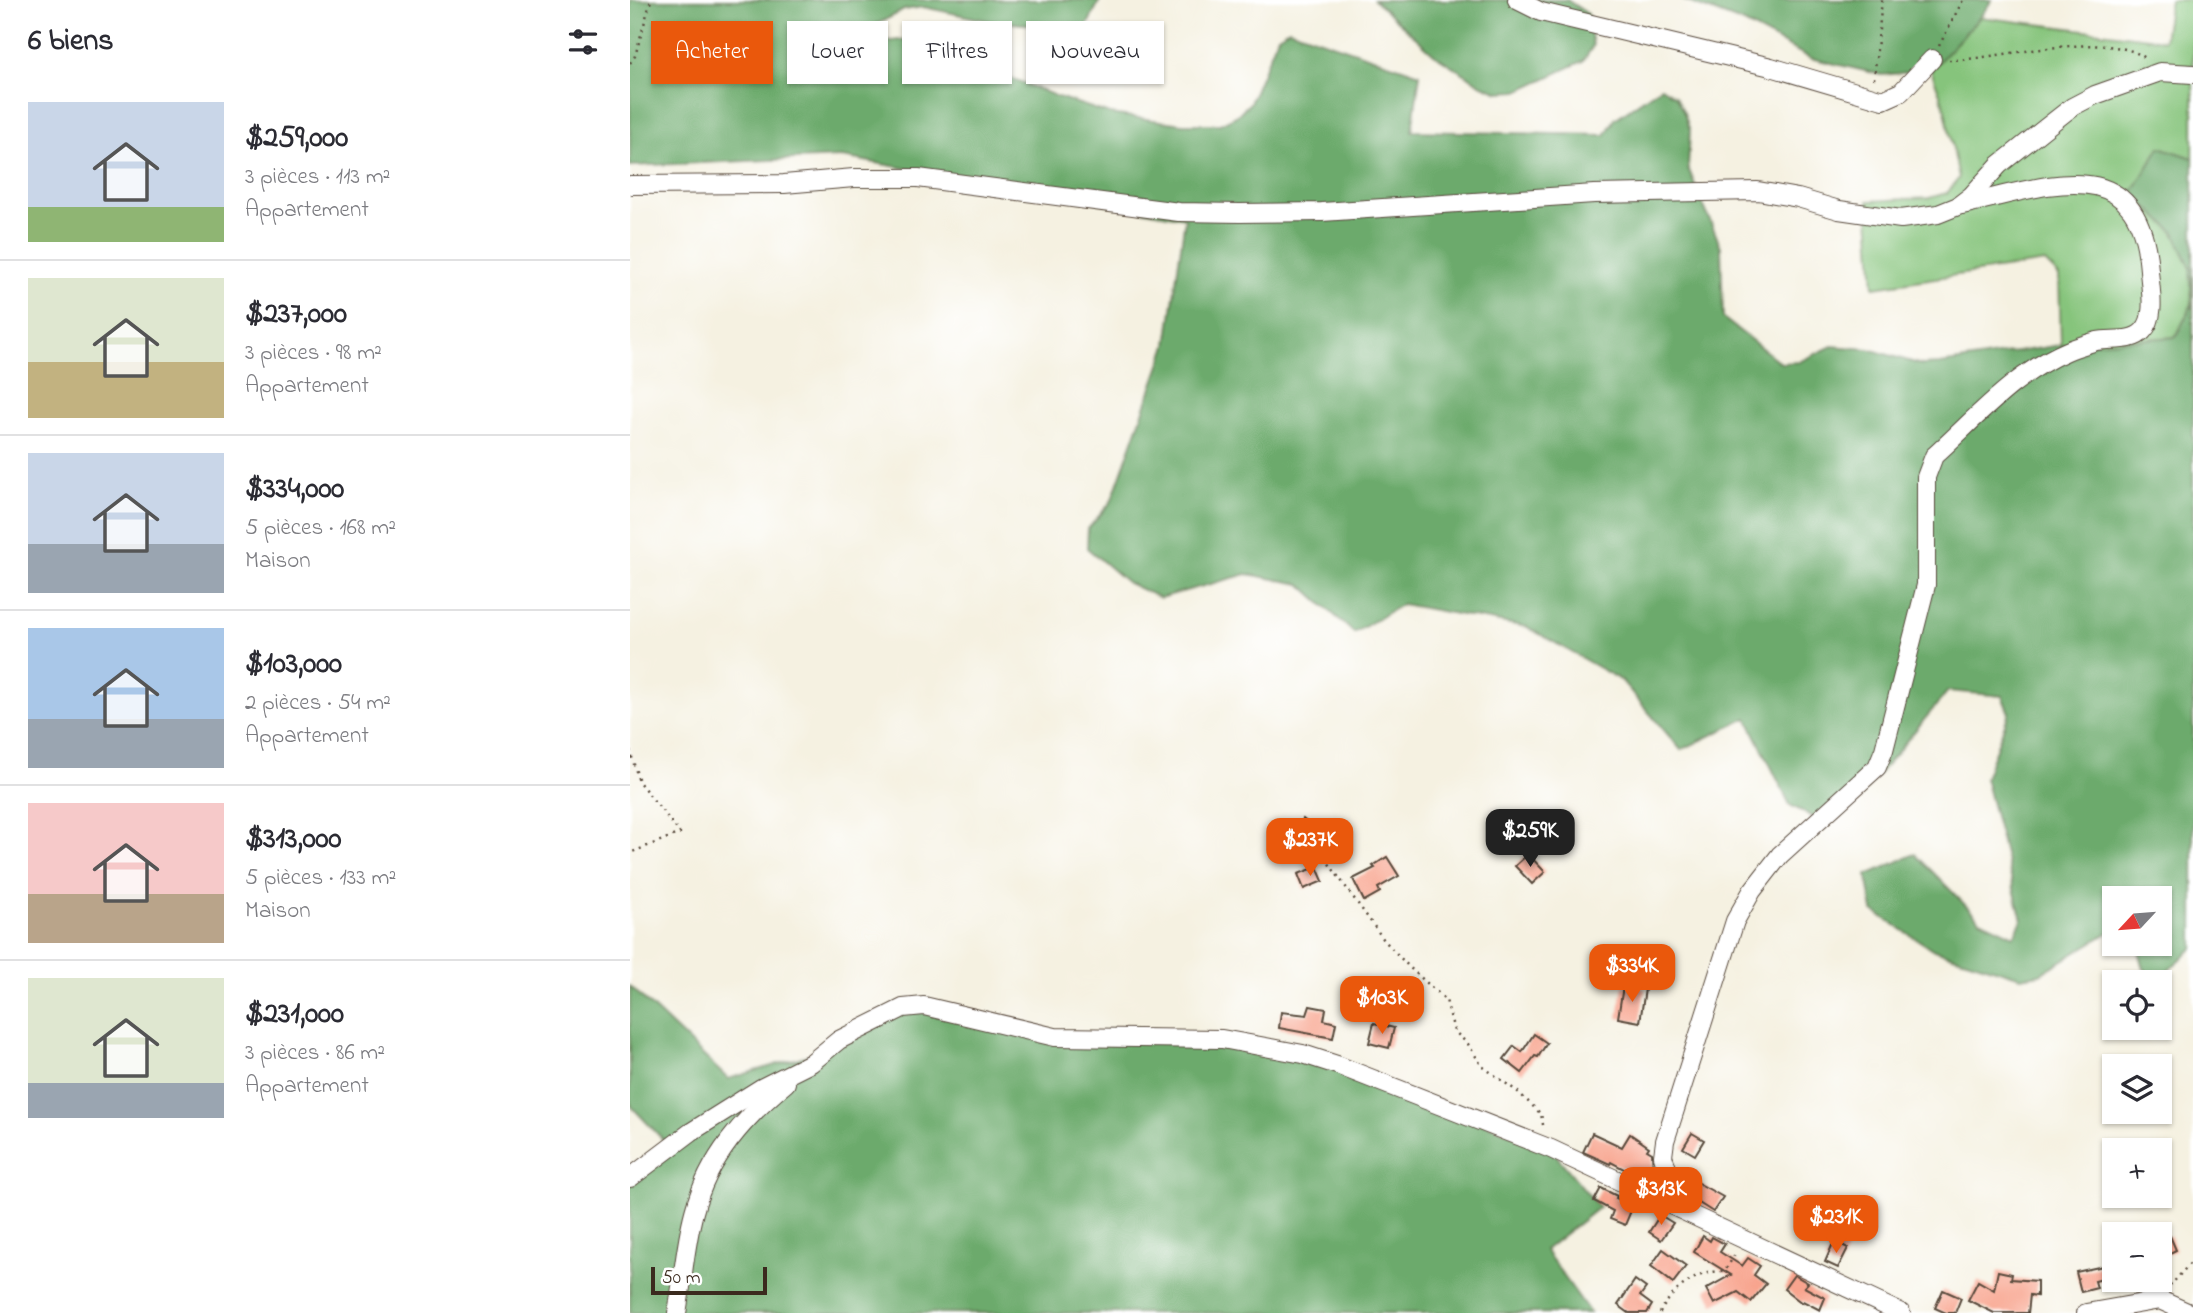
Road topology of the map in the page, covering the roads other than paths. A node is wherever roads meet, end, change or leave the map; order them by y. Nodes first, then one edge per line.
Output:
1 (1517, 0) edge
2 (1932, 60) road end
3 (2193, 74) edge
4 (630, 185) edge
5 (1958, 206) junction
6 (811, 1063) junction
7 (630, 1178) edge
8 (1679, 1209) junction
9 (677, 1313) edge
10 (1901, 1313) edge
11 (2086, 1313) edge
12 (2189, 1313) edge

1 - 2 street
3 - 5 street
4 - 5 street
5 - 8 street
6 - 7 street
6 - 8 street
6 - 9 street
8 - 10 street
11 - 12 street

